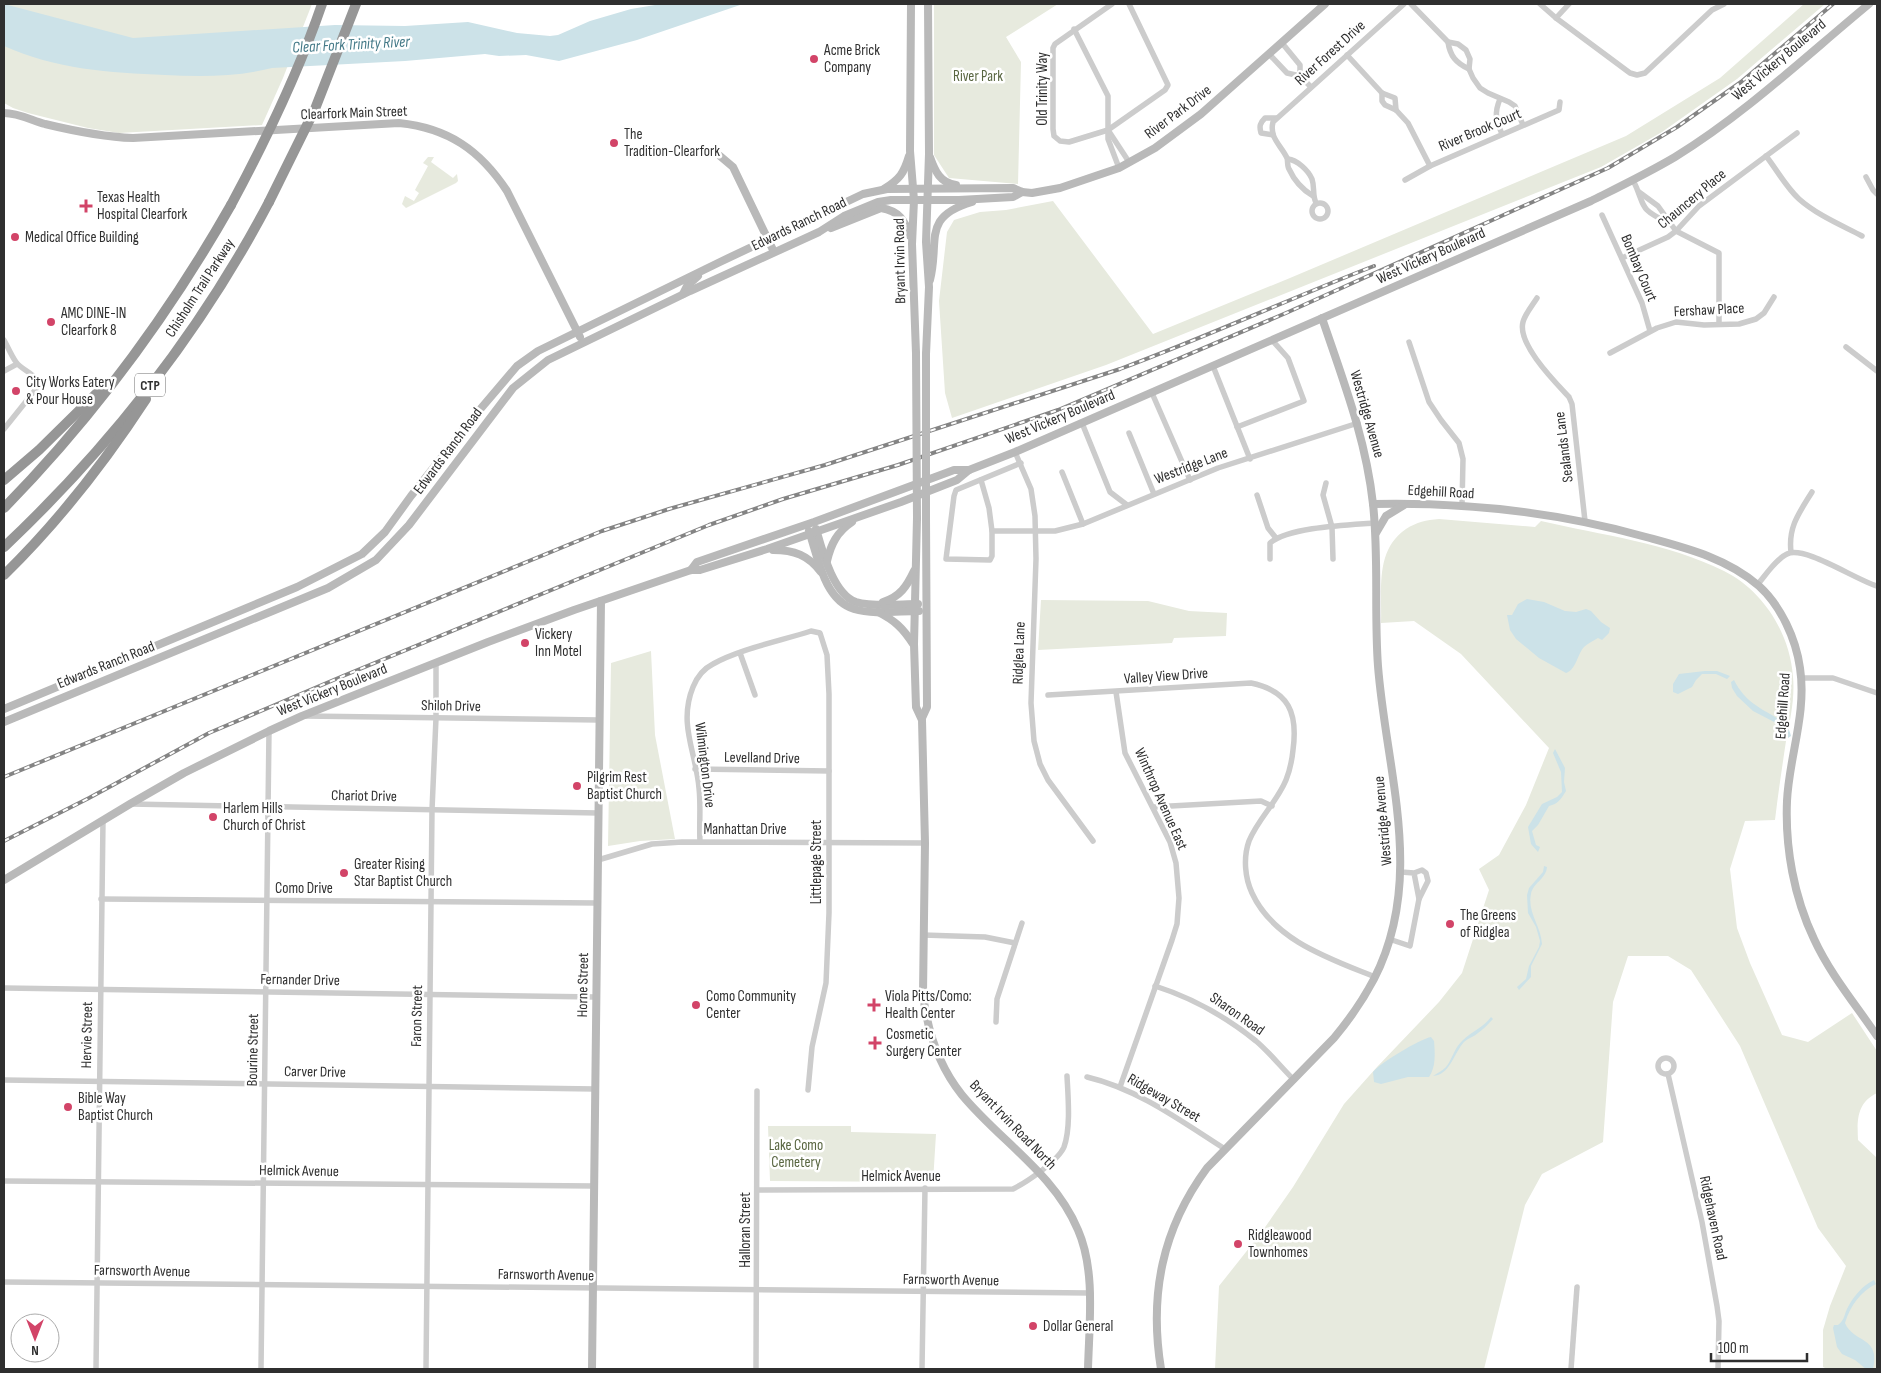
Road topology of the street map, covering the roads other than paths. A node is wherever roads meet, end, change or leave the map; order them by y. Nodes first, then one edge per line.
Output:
1 (322, 4) edge
2 (356, 4) edge
3 (911, 4) edge
4 (928, 4) edge
5 (1112, 4) edge
6 (1129, 4) edge
7 (1325, 4) edge
8 (1413, 4) edge
9 (1540, 4) edge
10 (1569, 4) edge
11 (1724, 4) edge
12 (1868, 4) edge
13 (1400, 5) edge
14 (1712, 7) edge
15 (1556, 18) junction
16 (1074, 30) junction
17 (1448, 42) junction
18 (1282, 43) junction
19 (1269, 54) junction
20 (1347, 55) junction
21 (1469, 69) junction
22 (1300, 76) junction
23 (1312, 87) junction
24 (1382, 93) junction
25 (1500, 99) junction
26 (1560, 102) dead end
27 (4, 108) edge
28 (1396, 110) junction
29 (7, 113) edge
30 (1276, 118) junction
31 (1523, 125) junction
32 (1108, 130) junction
33 (1797, 133) dead end
34 (1502, 134) junction
35 (1273, 135) junction
36 (910, 151) junction
37 (929, 154) junction
38 (720, 156) dead end
39 (1766, 156) junction
40 (1288, 159) junction
41 (1129, 162) junction
42 (1430, 166) junction
43 (1119, 168) junction
44 (1866, 177) dead end
45 (1405, 180) dead end
46 (1633, 180) junction
47 (913, 188) junction
48 (927, 188) junction
49 (985, 189) junction
50 (882, 190) junction
51 (1022, 192) junction
52 (1639, 192) junction
53 (1877, 194) edge
54 (1313, 196) junction
55 (987, 199) junction
56 (914, 200) junction
57 (927, 200) junction
58 (1316, 203) dead end
59 (1602, 215) dead end
60 (1669, 222) junction
61 (1676, 231) junction
62 (819, 232) junction
63 (1862, 236) dead end
64 (768, 239) junction
65 (912, 244) junction
66 (774, 252) junction
67 (1622, 258) junction
68 (709, 267) junction
69 (928, 287) junction
70 (683, 294) junction
71 (1774, 297) dead end
72 (1537, 298) dead end
73 (1322, 318) junction
74 (1718, 323) junction
75 (196, 324) junction
76 (578, 332) junction
77 (1650, 332) junction
78 (4, 340) edge
79 (1272, 340) junction
80 (1409, 342) dead end
81 (583, 343) junction
82 (1846, 347) dead end
83 (1610, 353) dead end
84 (134, 356) junction
85 (17, 364) junction
86 (1213, 366) junction
87 (4, 371) edge
88 (1877, 371) edge
89 (1152, 393) junction
90 (486, 402) junction
91 (496, 410) junction
92 (1082, 423) junction
93 (1358, 423) junction
94 (1238, 427) junction
95 (4, 429) edge
96 (1129, 433) dead end
97 (1015, 452) junction
98 (1250, 458) junction
99 (1020, 464) junction
100 (969, 470) junction
101 (1062, 472) dead end
102 (4, 480) edge
103 (981, 480) junction
104 (1190, 480) junction
105 (1326, 483) dead end
106 (1812, 492) dead end
107 (1154, 494) junction
108 (1257, 495) dead end
109 (1373, 504) junction
110 (1406, 504) junction
111 (1127, 505) junction
112 (1462, 506) junction
113 (4, 508) edge
114 (882, 508) junction
115 (926, 517) joint
116 (917, 518) joint
117 (1585, 521) junction
118 (1374, 523) junction
119 (810, 524) junction
120 (1083, 524) junction
121 (1332, 527) junction
122 (992, 531) junction
123 (1034, 532) junction
124 (813, 533) junction
125 (1375, 535) junction
126 (1276, 538) junction
127 (4, 547) edge
128 (767, 549) junction
129 (1791, 552) junction
130 (1270, 559) dead end
131 (1333, 559) dead end
132 (827, 561) junction
133 (915, 569) junction
134 (692, 570) junction
135 (4, 575) edge
136 (321, 575) junction
137 (824, 575) junction
138 (1757, 585) junction
139 (1877, 586) edge
140 (328, 588) junction
141 (601, 601) junction
142 (876, 607) junction
143 (914, 608) junction
144 (925, 608) junction
145 (820, 634) joint
146 (914, 644) junction
147 (740, 653) junction
148 (436, 664) junction
149 (1801, 678) junction
150 (1116, 692) junction
151 (1877, 693) edge
152 (1048, 695) dead end
153 (755, 696) dead end
154 (4, 709) edge
155 (302, 716) junction
156 (436, 718) junction
157 (922, 718) junction
158 (599, 720) junction
159 (4, 722) edge
160 (269, 731) junction
161 (695, 769) junction
162 (829, 771) junction
163 (130, 804) junction
164 (1272, 806) junction
165 (268, 807) junction
166 (1153, 807) junction
167 (432, 810) junction
168 (598, 813) junction
169 (102, 820) junction
170 (1093, 841) dead end
171 (700, 842) junction
172 (828, 842) junction
173 (924, 843) junction
174 (598, 860) junction
175 (1401, 872) junction
176 (1414, 873) junction
177 (4, 880) edge
178 (1417, 886) junction
179 (1424, 887) junction
180 (101, 899) junction
181 (1419, 899) junction
182 (267, 900) junction
183 (431, 902) junction
184 (597, 903) junction
185 (1022, 923) dead end
186 (923, 935) junction
187 (1389, 939) junction
188 (1015, 943) junction
189 (1375, 977) junction
190 (1155, 986) junction
191 (4, 988) edge
192 (100, 990) junction
193 (266, 992) junction
194 (430, 995) junction
195 (596, 997) junction
196 (996, 1022) dead end
197 (1877, 1036) edge
198 (1668, 1074) dead end
199 (1067, 1076) dead end
200 (1087, 1076) dead end
201 (4, 1080) edge
202 (1294, 1080) junction
203 (99, 1082) junction
204 (265, 1084) junction
205 (429, 1087) junction
206 (1120, 1087) junction
207 (595, 1089) junction
208 (808, 1090) dead end
209 (757, 1091) dead end
210 (1225, 1149) junction
211 (1039, 1172) junction
212 (4, 1180) edge
213 (98, 1181) junction
214 (264, 1183) junction
215 (428, 1185) junction
216 (594, 1186) junction
217 (924, 1188) junction
218 (757, 1190) junction
219 (4, 1282) edge
220 (97, 1283) junction
221 (262, 1285) junction
222 (427, 1286) junction
223 (1577, 1287) dead end
224 (593, 1288) junction
225 (757, 1290) junction
226 (923, 1292) junction
227 (1089, 1294) junction
228 (96, 1369) edge
229 (261, 1369) edge
230 (426, 1369) edge
231 (592, 1369) edge
232 (756, 1369) edge
233 (922, 1369) edge
234 (1088, 1369) edge
235 (1161, 1369) edge
236 (1571, 1369) edge
237 (1718, 1369) edge

1 - 84 highway, Chisholm Trail Parkway / CTP, bridge
2 - 75 highway, Chisholm Trail Parkway / CTP, bridge
3 - 36 street, Bryant Irvin Road
4 - 37 street, Bryant Irvin Road
5 - 16 street, Old Trinity Way
6 - 32 street
7 - 18 street, River Park Drive
8 - 17 street
9 - 15 street
10 - 15 street
11 - 14 street
12 - 46 street, West Vickery Boulevard
13 - 20 street, River Forest Drive
14 - 15 street
16 - 32 street
16 - 32 street, Old Trinity Way
17 - 21 street
17 - 21 street
18 - 19 street, River Park Drive
18 - 22 street
19 - 22 street
19 - 41 street, River Park Drive
20 - 23 street, River Forest Drive
20 - 24 street
21 - 25 street
22 - 23 street
23 - 30 street, River Forest Drive
24 - 28 street
24 - 28 street
25 - 31 street
25 - 34 street
26 - 31 street, River Brook Court
27 - 29 street, Clearfork Main Street
28 - 42 street
29 - 76 street, Clearfork Main Street
30 - 35 street
30 - 35 street, River Forest Drive
31 - 34 street, River Brook Court
32 - 41 street
32 - 43 street
33 - 39 street, Chauncery Place
34 - 42 street, River Brook Court
35 - 40 street
36 - 47 street, Bryant Irvin Road
36 - 50 street
37 - 48 street, Bryant Irvin Road
37 - 49 street
38 - 64 street
39 - 61 street, Chauncery Place
39 - 63 street
40 - 54 street
40 - 54 street
41 - 43 street, River Park Drive
42 - 45 street, River Brook Court
43 - 51 street, River Park Drive
44 - 53 street
46 - 52 street
46 - 73 street, West Vickery Boulevard
47 - 48 street, River Park Drive
47 - 50 street, Edwards Ranch Road
47 - 56 street, Bryant Irvin Road
48 - 49 street, River Park Drive
48 - 57 street, Bryant Irvin Road
49 - 51 street, River Park Drive
50 - 64 street, Edwards Ranch Road
51 - 55 street, River Park Drive
52 - 60 street
52 - 60 street
54 - 58 street
55 - 57 street, River Park Drive
55 - 69 street
56 - 57 street, Edwards Ranch Road
56 - 62 street, Edwards Ranch Road
56 - 65 street, Bryant Irvin Road
57 - 69 street, Bryant Irvin Road
59 - 67 street, Bombay Court
60 - 61 street
61 - 67 street, Chauncery Place
61 - 74 street
62 - 65 street
62 - 66 street, Edwards Ranch Road
64 - 66 street
64 - 68 street, Edwards Ranch Road
65 - 116 street, Bryant Irvin Road, bridge
66 - 70 street, Edwards Ranch Road
67 - 77 street, Bombay Court
68 - 70 street
68 - 76 street, Edwards Ranch Road
69 - 115 street, Bryant Irvin Road, bridge
70 - 81 street, Edwards Ranch Road
71 - 74 street, Fershaw Place
72 - 117 street, Sealands Lane
73 - 79 street, West Vickery Boulevard
73 - 93 street, Westridge Avenue
74 - 77 street, Fershaw Place
75 - 127 highway, Chisholm Trail Parkway / CTP
75 - 135 highway
76 - 81 street, Clearfork Main Street
76 - 90 street, Edwards Ranch Road
77 - 83 street, Fershaw Place
78 - 85 street
79 - 86 street, West Vickery Boulevard
79 - 94 street
80 - 112 street
81 - 91 street, Edwards Ranch Road
82 - 88 street
84 - 102 highway
84 - 113 highway, Chisholm Trail Parkway / CTP
85 - 87 street
85 - 95 street
86 - 89 street, West Vickery Boulevard
86 - 94 street
89 - 92 street, West Vickery Boulevard
89 - 104 street
90 - 91 street
90 - 136 street, Edwards Ranch Road
91 - 140 street, Edwards Ranch Road
92 - 97 street, West Vickery Boulevard
92 - 111 street
93 - 98 street, Westridge Lane
93 - 109 street, Westridge Avenue
94 - 98 street
96 - 107 street
97 - 99 street, Ridglea Lane
97 - 100 street, West Vickery Boulevard
98 - 104 street, Westridge Lane
99 - 103 street
99 - 123 street, Ridglea Lane
100 - 114 street, West Vickery Boulevard
100 - 119 street, West Vickery Boulevard
101 - 120 street
103 - 122 street
103 - 122 street
104 - 107 street, Westridge Lane
105 - 121 street
106 - 129 street
107 - 111 street, Westridge Lane
108 - 126 street
109 - 110 street, Edgehill Road
109 - 118 street, Westridge Avenue
110 - 112 street, Edgehill Road
110 - 125 street
111 - 120 street, Westridge Lane
112 - 117 street, Edgehill Road
114 - 124 street, West Vickery Boulevard
114 - 132 street
115 - 144 street, Bryant Irvin Road North
116 - 133 street, Bryant Irvin Road North
117 - 138 street, Edgehill Road
118 - 121 street
118 - 125 street, Westridge Avenue
119 - 124 street
119 - 134 street, West Vickery Boulevard
120 - 123 street, Westridge Lane
121 - 126 street
121 - 131 street
122 - 123 street, Westridge Lane
123 - 170 street, Ridglea Lane
124 - 128 street, West Vickery Boulevard
124 - 132 street
124 - 137 street
125 - 175 street, Westridge Avenue
126 - 130 street
128 - 134 street, West Vickery Boulevard
128 - 137 street
129 - 138 street
129 - 139 street
132 - 142 street
133 - 142 street
133 - 143 street, Bryant Irvin Road North
134 - 141 street, West Vickery Boulevard
136 - 140 street
136 - 154 street, Edwards Ranch Road
137 - 142 street
138 - 149 street, Edgehill Road
140 - 159 street, Edwards Ranch Road
141 - 148 street, West Vickery Boulevard
141 - 158 street, Horne Street
142 - 143 street
142 - 146 street
143 - 144 street
143 - 146 street, Bryant Irvin Road North
144 - 157 street, Bryant Irvin Road North
145 - 147 street, Wilmington Drive
145 - 162 street, Littlepage Street
146 - 157 street, Bryant Irvin Road North
147 - 153 street
147 - 161 street, Wilmington Drive
148 - 155 street, West Vickery Boulevard
148 - 156 street, Faron Street
149 - 151 street
149 - 197 street, Edgehill Road
150 - 152 street, Valley View Drive
150 - 164 street, Valley View Drive
150 - 166 street, Winthrop Avenue East
155 - 156 street, Shiloh Drive
155 - 160 street, West Vickery Boulevard
156 - 158 street, Shiloh Drive
156 - 167 street, Faron Street
157 - 173 street, Bryant Irvin Road North
158 - 168 street, Horne Street
160 - 163 street, West Vickery Boulevard
160 - 165 street, Bourine Street
161 - 162 street, Levelland Drive
161 - 171 street, Wilmington Drive
162 - 172 street, Littlepage Street
163 - 165 street, Chariot Drive
163 - 169 street, West Vickery Boulevard
164 - 166 street
164 - 189 street
165 - 167 street, Chariot Drive
165 - 182 street, Bourine Street
166 - 190 street, Winthrop Avenue East
167 - 168 street, Chariot Drive
167 - 183 street, Faron Street
168 - 174 street, Horne Street
169 - 177 street, West Vickery Boulevard
169 - 180 street, Hervie Street
171 - 172 street, Manhattan Drive
171 - 174 street, Manhattan Drive
172 - 173 street, Manhattan Drive
172 - 208 street, Littlepage Street
173 - 186 street, Bryant Irvin Road North
174 - 184 street, Horne Street
175 - 176 street
175 - 187 street, Westridge Avenue
176 - 178 street
176 - 179 street
178 - 179 street
178 - 181 street
179 - 181 street
180 - 182 street, Como Drive
180 - 192 street, Hervie Street
181 - 187 street
182 - 183 street, Como Drive
182 - 193 street, Bourine Street
183 - 184 street, Como Drive
183 - 194 street, Faron Street
184 - 195 street, Horne Street
185 - 188 street
186 - 188 street
186 - 211 street, Bryant Irvin Road North
187 - 189 street, Westridge Avenue
188 - 196 street
189 - 202 street, Westridge Avenue
190 - 202 street, Sharon Road
190 - 206 street, Winthrop Avenue East
191 - 192 street, Fernander Drive
192 - 193 street, Fernander Drive
192 - 203 street, Hervie Street
193 - 194 street, Fernander Drive
193 - 204 street, Bourine Street
194 - 195 street, Fernander Drive
194 - 205 street, Faron Street
195 - 207 street, Horne Street
198 - 237 street, Ridgehaven Road
199 - 211 street
200 - 206 street, Ridgeway Street
201 - 203 street, Carver Drive
202 - 210 street, Westridge Avenue
203 - 204 street, Carver Drive
203 - 213 street, Hervie Street
204 - 205 street, Carver Drive
204 - 214 street, Bourine Street
205 - 207 street, Carver Drive
205 - 215 street, Faron Street
206 - 210 street, Ridgeway Street
207 - 216 street, Horne Street
209 - 218 street, Halloran Street
210 - 235 street, Westridge Avenue
211 - 217 street, Helmick Avenue
211 - 227 street, Bryant Irvin Road North
212 - 213 street, Helmick Avenue
213 - 214 street, Helmick Avenue
213 - 220 street, Hervie Street
214 - 215 street, Helmick Avenue
214 - 221 street, Bourine Street
215 - 216 street, Helmick Avenue
215 - 222 street, Faron Street
216 - 224 street, Horne Street
217 - 218 street, Helmick Avenue
217 - 226 street
218 - 225 street, Halloran Street
219 - 220 street, Farnsworth Avenue
220 - 221 street, Farnsworth Avenue
220 - 228 street, Hervie Street
221 - 222 street, Farnsworth Avenue
221 - 229 street, Bourine Street
222 - 224 street, Farnsworth Avenue
222 - 230 street, Faron Street
223 - 236 street
224 - 225 street, Farnsworth Avenue
224 - 231 street, Horne Street
225 - 226 street, Farnsworth Avenue
225 - 232 street, Halloran Street
226 - 227 street, Farnsworth Avenue
226 - 233 street
227 - 234 street, Bryant Irvin Road North

